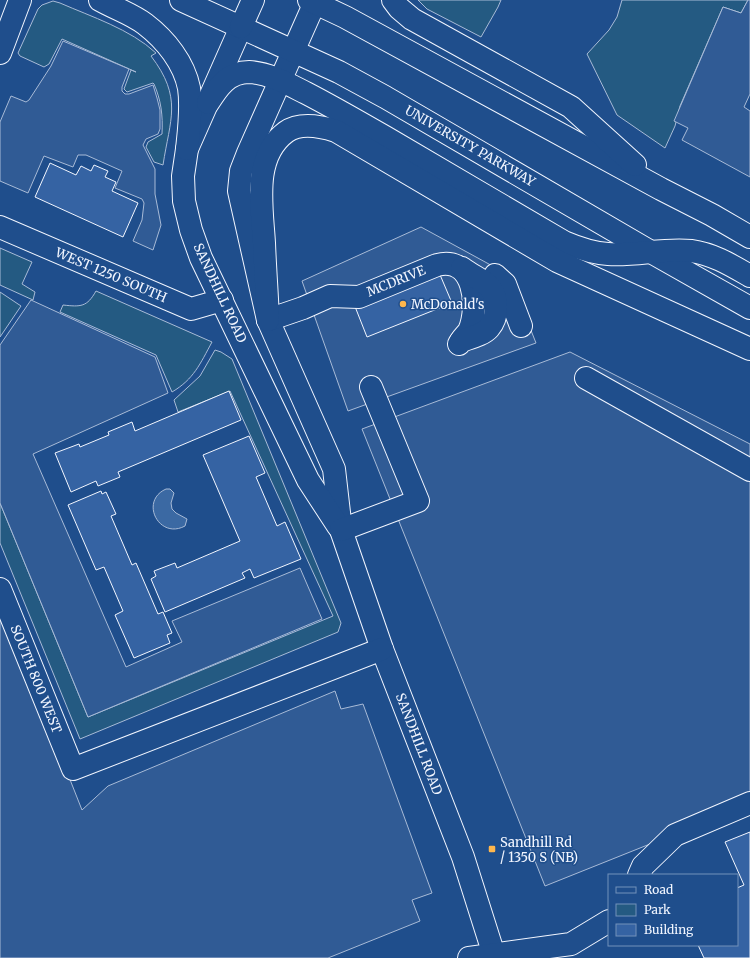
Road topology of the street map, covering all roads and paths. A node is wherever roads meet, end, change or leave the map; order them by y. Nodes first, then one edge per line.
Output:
1 (20, 0) edge
2 (100, 0) edge
3 (181, 0) edge
4 (253, 0) edge
5 (393, 0) edge
6 (313, 1) edge
7 (241, 27) junction
8 (293, 51) junction
9 (0, 53) edge
10 (280, 80) junction
11 (208, 103) junction
12 (187, 149) junction
13 (661, 189) junction
14 (0, 227) edge
15 (750, 237) edge
16 (651, 252) junction
17 (455, 259) junction
18 (750, 276) edge
19 (222, 300) junction
20 (750, 308) edge
21 (268, 320) junction
22 (521, 326) dead end
23 (457, 347) dead end
24 (750, 349) edge
25 (586, 378) dead end
26 (371, 386) dead end
27 (750, 470) edge
28 (341, 530) junction
29 (0, 588) edge
30 (382, 649) junction
31 (750, 803) edge
32 (639, 874) edge
33 (608, 922) edge
34 (495, 956) edge
35 (469, 958) edge

1 - 9 main road
2 - 12 main road
3 - 7 main road, UNIVERSITY PARKWAY
4 - 7 main road, SANDHILL ROAD
5 - 13 main road
6 - 8 main road, SANDHILL ROAD
6 - 13 main road
7 - 8 main road, UNIVERSITY PARKWAY
7 - 11 main road, SANDHILL ROAD
8 - 10 main road, SANDHILL ROAD
8 - 16 main road, UNIVERSITY PARKWAY
10 - 11 main road
10 - 16 main road
10 - 21 main road, SANDHILL ROAD
11 - 12 main road, SANDHILL ROAD
12 - 19 main road, SANDHILL ROAD
13 - 15 main road
14 - 19 main road, WEST 1250 SOUTH
16 - 18 main road
16 - 20 main road, UNIVERSITY PARKWAY
17 - 21 main road, MCDRIVE
17 - 22 main road, MCDRIVE
17 - 23 main road
19 - 28 main road, SANDHILL ROAD
21 - 24 main road
21 - 28 main road, SANDHILL ROAD
25 - 27 main road
26 - 28 main road
28 - 30 main road, SANDHILL ROAD
29 - 30 main road, SOUTH 800 WEST
30 - 34 main road, SANDHILL ROAD
31 - 32 main road
33 - 34 main road
34 - 35 main road

